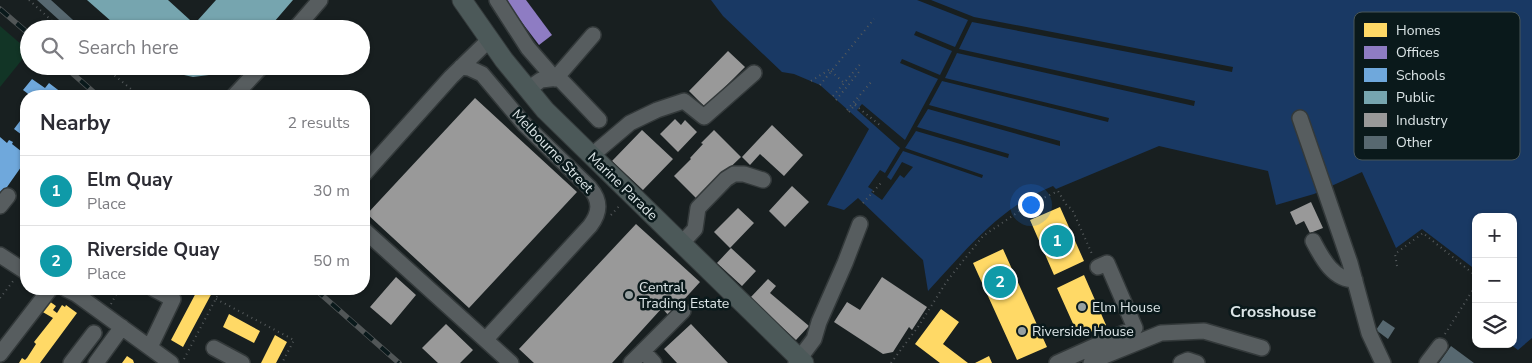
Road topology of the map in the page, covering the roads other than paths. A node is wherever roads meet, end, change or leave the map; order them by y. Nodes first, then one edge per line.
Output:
1 (320, 0) edge
2 (462, 0) edge
3 (497, 0) edge
4 (303, 20) edge
5 (593, 35) dead end
6 (489, 40) junction
7 (461, 67) junction
8 (754, 72) dead end
9 (254, 75) edge
10 (555, 79) junction
11 (528, 88) junction
12 (240, 90) edge
13 (1300, 118) dead end
14 (599, 120) dead end
15 (591, 156) junction
16 (370, 167) edge
17 (763, 180) dead end
18 (860, 224) dead end
19 (370, 235) edge
20 (1312, 242) dead end
21 (682, 243) junction
22 (0, 255) edge
23 (1098, 267) dead end
24 (20, 268) edge
25 (1355, 280) junction
26 (45, 295) edge
27 (80, 295) edge
28 (165, 295) edge
29 (683, 311) dead end
30 (122, 327) junction
31 (94, 332) dead end
32 (486, 339) junction
33 (1440, 346) road end
34 (150, 347) junction
35 (214, 348) dead end
36 (1262, 348) dead end
37 (81, 350) junction
38 (643, 351) junction
39 (0, 354) edge
40 (1119, 357) edge
41 (96, 362) edge
42 (800, 362) edge
43 (71, 363) edge
44 (171, 363) edge
45 (242, 363) edge
46 (511, 363) edge
47 (631, 363) edge
48 (654, 363) edge
49 (1057, 363) edge
50 (1091, 363) edge
51 (1181, 363) edge
52 (1197, 363) edge
53 (1384, 363) edge
54 (1427, 363) edge

1 - 4 street
2 - 6 main road, Marine Parade
3 - 10 street
5 - 10 street
6 - 7 street
6 - 11 main road, Marine Parade
7 - 16 street
7 - 32 street, Melbourne Street
8 - 15 street
9 - 12 street
10 - 11 street
10 - 14 street
11 - 15 main road, Marine Parade
13 - 25 street
15 - 21 main road, Marine Parade
17 - 21 street
18 - 42 street
19 - 32 street
20 - 25 street
21 - 42 main road, Marine Parade
22 - 24 street
23 - 49 street
25 - 53 street
26 - 39 street
27 - 30 street
28 - 34 street
29 - 38 street
30 - 34 street
30 - 41 street
31 - 37 street
32 - 46 street
33 - 54 street
34 - 44 street
35 - 45 street
36 - 40 street
37 - 41 street
37 - 43 street
38 - 47 street
38 - 48 street
40 - 50 street
51 - 52 street

